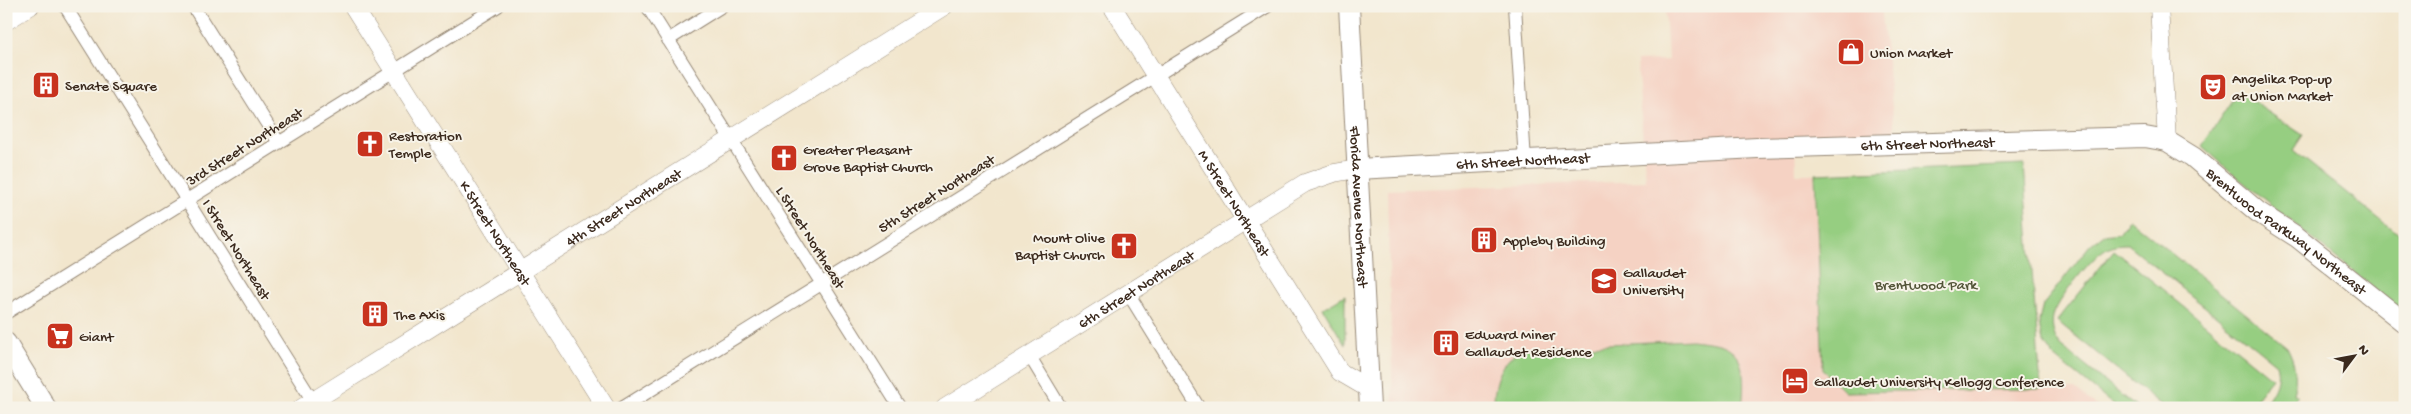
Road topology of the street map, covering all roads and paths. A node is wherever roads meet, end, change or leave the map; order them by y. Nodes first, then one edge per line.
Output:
1 (30, 6) edge
2 (65, 6) edge
3 (193, 6) edge
4 (353, 6) edge
5 (498, 6) edge
6 (647, 6) edge
7 (722, 6) edge
8 (944, 6) edge
9 (1112, 6) edge
10 (1268, 6) edge
11 (1349, 6) edge
12 (1515, 6) edge
13 (2159, 6) edge
14 (6, 21) edge
15 (668, 40) junction
16 (394, 72) junction
17 (1155, 76) junction
18 (730, 140) junction
19 (2167, 141) junction
20 (279, 144) junction
21 (1525, 161) junction
22 (1357, 169) junction
23 (187, 201) junction
24 (1246, 220) junction
25 (519, 271) junction
26 (821, 283) junction
27 (1128, 293) junction
28 (6, 313) edge
29 (2405, 323) edge
30 (6, 343) edge
31 (1029, 355) junction
32 (1370, 398) edge
33 (311, 405) edge
34 (46, 408) edge
35 (606, 408) edge
36 (622, 408) edge
37 (900, 408) edge
38 (945, 408) edge
39 (1061, 408) edge
40 (1199, 408) edge

1 - 14 street
2 - 23 street, I Street Northeast
3 - 20 street
4 - 16 street, K Street Northeast
5 - 16 street, 3rd Street Northeast
6 - 15 street, L Street Northeast
7 - 15 street
8 - 18 street, 4th Street Northeast
9 - 17 street, M Street Northeast
10 - 17 street, 5th Street Northeast
11 - 22 main road, Florida Avenue Northeast
12 - 21 street
13 - 19 street
15 - 18 street, L Street Northeast
16 - 20 street, 3rd Street Northeast
16 - 25 street, K Street Northeast
17 - 24 street, M Street Northeast
17 - 26 street, 5th Street Northeast
18 - 25 street, 4th Street Northeast
18 - 26 street, L Street Northeast
19 - 21 main road, 6th Street Northeast
19 - 29 main road, Brentwood Parkway Northeast
20 - 23 street, 3rd Street Northeast
21 - 22 main road, 6th Street Northeast
22 - 24 street, 6th Street Northeast
22 - 32 main road, Florida Avenue Northeast
23 - 28 street, 3rd Street Northeast
23 - 33 street, I Street Northeast
24 - 27 street, 6th Street Northeast
24 - 32 street, M Street Northeast
25 - 33 street, 4th Street Northeast
25 - 35 street, K Street Northeast
26 - 36 street, 5th Street Northeast
26 - 37 street, L Street Northeast
27 - 31 street, 6th Street Northeast
27 - 40 street
30 - 34 main road
31 - 38 street, 6th Street Northeast
31 - 39 street

